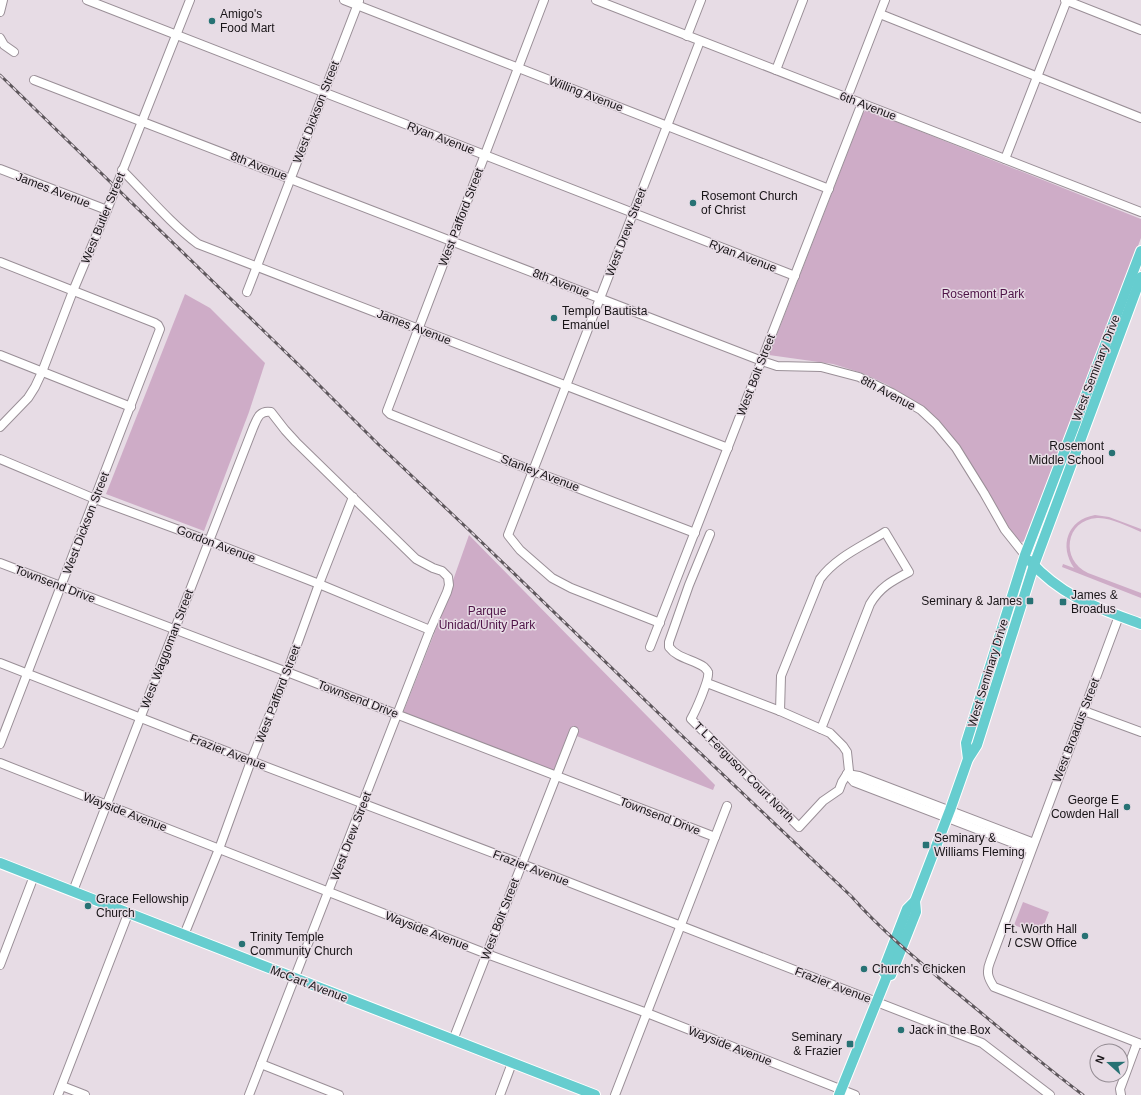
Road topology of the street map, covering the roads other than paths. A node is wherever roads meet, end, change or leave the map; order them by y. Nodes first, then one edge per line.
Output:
1 (3, 0) edge
2 (87, 0) edge
3 (190, 0) edge
4 (344, 0) edge
5 (544, 0) edge
6 (599, 0) edge
7 (701, 0) edge
8 (803, 0) edge
9 (885, 0) edge
10 (1066, 0) edge
11 (358, 3) edge
12 (0, 12) edge
13 (880, 14) junction
14 (1141, 30) edge
15 (177, 35) junction
16 (687, 36) junction
17 (0, 38) edge
18 (700, 41) junction
19 (14, 52) dead end
20 (518, 68) junction
21 (776, 70) junction
22 (1037, 77) junction
23 (34, 80) dead end
24 (324, 92) junction
25 (847, 98) junction
26 (862, 103) junction
27 (1141, 118) edge
28 (142, 121) junction
29 (667, 126) junction
30 (484, 155) junction
31 (1005, 159) junction
32 (0, 169) edge
33 (122, 170) junction
34 (290, 178) junction
35 (829, 189) junction
36 (107, 210) junction
37 (1141, 212) edge
38 (633, 213) junction
39 (452, 241) junction
40 (1141, 251) edge
41 (0, 262) edge
42 (256, 267) junction
43 (795, 276) junction
44 (1141, 277) edge
45 (73, 291) junction
46 (247, 292) dead end
47 (600, 298) junction
48 (418, 328) junction
49 (1105, 342) junction
50 (1115, 346) junction
51 (0, 355) edge
52 (762, 361) junction
53 (42, 372) junction
54 (566, 385) junction
55 (131, 407) junction
56 (387, 411) joint
57 (0, 427) edge
58 (728, 448) junction
59 (0, 459) edge
60 (1058, 469) junction
61 (533, 471) junction
62 (1068, 473) junction
63 (353, 497) junction
64 (95, 499) junction
65 (695, 533) junction
66 (710, 534) dead end
67 (209, 541) junction
68 (1025, 555) junction
69 (0, 563) edge
70 (1034, 565) junction
71 (319, 584) junction
72 (61, 587) junction
73 (1119, 616) junction
74 (660, 623) junction
75 (1141, 624) edge
76 (174, 629) junction
77 (430, 630) junction
78 (650, 647) dead end
79 (0, 663) edge
80 (288, 672) junction
81 (27, 674) junction
82 (707, 683) junction
83 (780, 711) junction
84 (1084, 711) junction
85 (398, 715) junction
86 (140, 718) junction
87 (822, 729) junction
88 (574, 731) dead end
89 (1141, 732) edge
90 (0, 744) edge
91 (968, 759) junction
92 (251, 761) junction
93 (0, 764) edge
94 (847, 774) junction
95 (556, 776) junction
96 (106, 804) junction
97 (363, 804) junction
98 (727, 806) dead end
99 (948, 814) junction
100 (715, 837) junction
101 (1033, 846) junction
102 (219, 849) junction
103 (0, 863) edge
104 (522, 864) junction
105 (34, 876) junction
106 (73, 891) junction
107 (329, 893) junction
108 (128, 914) junction
109 (681, 926) junction
110 (184, 935) junction
111 (487, 954) junction
112 (0, 966) edge
113 (294, 978) junction
114 (876, 1001) junction
115 (646, 1013) junction
116 (453, 1040) junction
117 (1139, 1044) edge
118 (512, 1063) junction
119 (260, 1064) junction
120 (62, 1086) junction
121 (840, 1092) edge
122 (1120, 1092) edge
123 (58, 1095) edge
124 (85, 1095) edge
125 (249, 1095) edge
126 (339, 1095) edge
127 (500, 1095) edge
128 (595, 1095) edge
129 (615, 1095) edge
130 (855, 1095) edge
131 (1050, 1095) edge

1 - 12 street
2 - 15 street, Ryan Avenue
3 - 15 street, West Butler Street
4 - 11 street, Willing Avenue
5 - 20 street, West Pafford Street
6 - 16 street, 6th Avenue
7 - 16 street
8 - 21 street
9 - 13 street
10 - 14 street
10 - 22 street
11 - 20 street, Willing Avenue
11 - 24 street, West Dickson Street
13 - 22 street
13 - 25 street
15 - 24 street, Ryan Avenue
15 - 28 street, West Butler Street
16 - 18 street, 6th Avenue
17 - 19 street
18 - 21 street, 6th Avenue
18 - 29 street, West Drew Street
20 - 29 street, Willing Avenue
20 - 30 street, West Pafford Street
21 - 25 street, 6th Avenue
22 - 27 street
22 - 31 street
23 - 28 street, 8th Avenue
24 - 30 street, Ryan Avenue
24 - 34 street, West Dickson Street
25 - 26 street, 6th Avenue
26 - 31 street, 6th Avenue
26 - 35 street, West Bolt Street
28 - 33 street, West Butler Street
28 - 34 street, 8th Avenue
29 - 35 street, Willing Avenue
29 - 38 street, West Drew Street
30 - 38 street, Ryan Avenue
30 - 39 street, West Pafford Street
31 - 37 street, 6th Avenue
32 - 36 street, James Avenue
33 - 36 street, West Butler Street
33 - 42 street, James Avenue
34 - 39 street, 8th Avenue
34 - 42 street, West Dickson Street
35 - 43 street, West Bolt Street
36 - 45 street, West Butler Street
38 - 43 street, Ryan Avenue
38 - 47 street, West Drew Street
39 - 47 street, 8th Avenue
39 - 48 street, West Pafford Street
40 - 49 main road, West Seminary Drive
41 - 45 street
42 - 46 street, West Dickson Street
42 - 48 street, James Avenue
43 - 52 street, West Bolt Street
44 - 50 main road, West Seminary Drive
45 - 53 street, West Butler Street
45 - 55 street, West Dickson Street
47 - 52 street, 8th Avenue
47 - 54 street, West Drew Street
48 - 54 street, James Avenue
48 - 56 street, West Pafford Street
49 - 50 main road
49 - 60 main road, West Seminary Drive
50 - 62 main road, West Seminary Drive
51 - 53 street
52 - 58 street, West Bolt Street
52 - 68 street, 8th Avenue
53 - 55 street
53 - 57 street, West Butler Street
54 - 58 street, James Avenue
54 - 61 street, West Drew Street
55 - 64 street, West Dickson Street
56 - 61 street, Stanley Avenue
58 - 65 street, West Bolt Street
59 - 64 street, Gordon Avenue
60 - 62 main road
60 - 68 main road, West Seminary Drive
61 - 65 street, Stanley Avenue
61 - 74 street, West Drew Street
62 - 70 main road, West Seminary Drive
63 - 67 street, West Waggoman Street
63 - 71 street, West Pafford Street
63 - 77 street, West Drew Street
64 - 67 street, Gordon Avenue
64 - 72 street, West Dickson Street
65 - 74 street, West Bolt Street
66 - 82 street
67 - 71 street, Gordon Avenue
67 - 76 street, West Waggoman Street
68 - 70 main road
68 - 91 main road, West Seminary Drive
69 - 72 street, Townsend Drive
70 - 73 main road
70 - 91 main road, West Seminary Drive
71 - 77 street, Gordon Avenue
71 - 80 street, West Pafford Street
72 - 76 street, Townsend Drive
72 - 81 street, West Dickson Street
73 - 75 main road
73 - 84 street, West Broadus Street
74 - 78 street, West Bolt Street
76 - 80 street, Townsend Drive
76 - 86 street, West Waggoman Street
77 - 85 street, West Drew Street
79 - 81 street, Frazier Avenue
80 - 85 street, Townsend Drive
80 - 92 street, West Pafford Street
81 - 86 street, Frazier Avenue
81 - 90 street, West Dickson Street
82 - 83 street
82 - 94 street, T L Ferguson Court North
83 - 87 street
83 - 87 street
84 - 89 street
84 - 101 street, West Broadus Street
85 - 95 street, Townsend Drive
85 - 97 street, West Drew Street
86 - 92 street, Frazier Avenue
86 - 96 street, West Waggoman Street
87 - 94 street
88 - 95 street, West Bolt Street
91 - 99 main road, West Seminary Drive
92 - 97 street, Frazier Avenue
92 - 102 street, West Pafford Street
93 - 96 street, Wayside Avenue
94 - 99 street
95 - 100 street, Townsend Drive
95 - 104 street, West Bolt Street
96 - 102 street, Wayside Avenue
96 - 106 street, West Waggoman Street
97 - 104 street, Frazier Avenue
97 - 107 street, West Drew Street
98 - 100 street
99 - 101 street
99 - 114 main road, West Seminary Drive
100 - 109 street
101 - 117 street, West Broadus Street
102 - 107 street, Wayside Avenue
102 - 110 street, West Pafford Street
103 - 105 main road, McCart Avenue
104 - 109 street, Frazier Avenue
104 - 111 street, West Bolt Street
105 - 106 main road, McCart Avenue
105 - 112 street
106 - 108 main road, McCart Avenue
107 - 111 street, Wayside Avenue
107 - 113 street, West Drew Street
108 - 110 main road, McCart Avenue
108 - 120 street
109 - 114 street, Frazier Avenue
109 - 115 street
110 - 113 main road, McCart Avenue
111 - 115 street, Wayside Avenue
111 - 116 street, West Bolt Street
113 - 116 main road, McCart Avenue
113 - 119 street, West Drew Street
114 - 121 main road, West Seminary Drive
114 - 131 street, Frazier Avenue
115 - 121 street, Wayside Avenue
115 - 129 street
116 - 118 main road, McCart Avenue
117 - 122 street
118 - 127 street
118 - 128 main road, McCart Avenue
119 - 125 street, West Drew Street
119 - 126 street
120 - 123 street
120 - 124 street
121 - 130 street, Wayside Avenue

